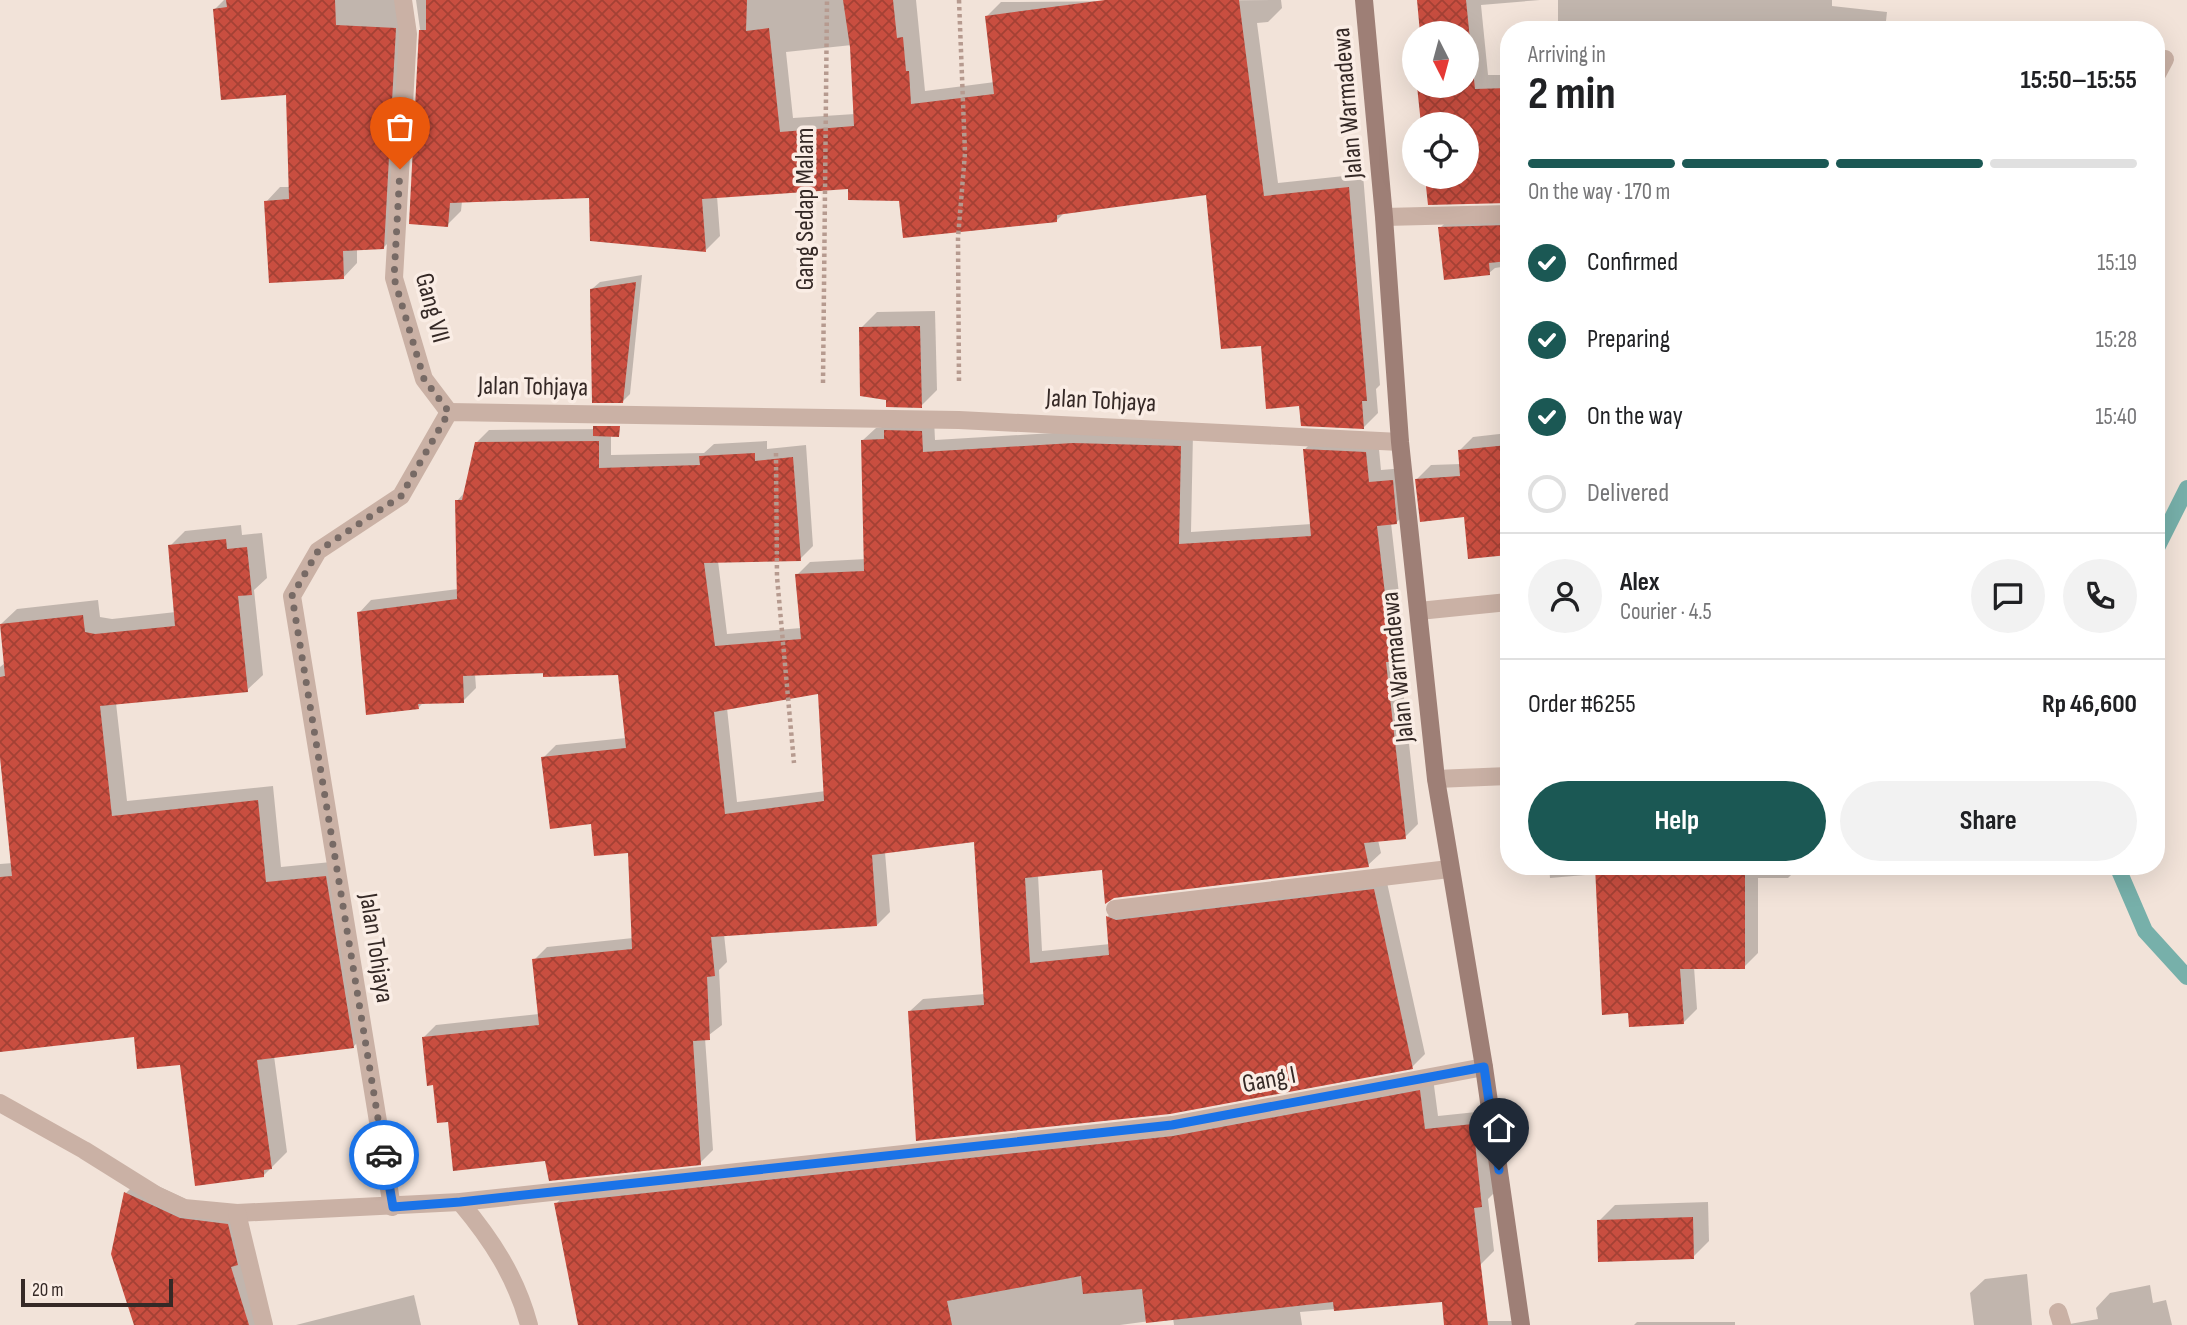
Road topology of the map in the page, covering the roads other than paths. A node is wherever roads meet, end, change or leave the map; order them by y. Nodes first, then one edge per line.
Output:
1 (402, 0) edge
2 (1364, 0) edge
3 (1500, 214) edge
4 (1384, 217) junction
5 (449, 412) junction
6 (1400, 442) junction
7 (1500, 603) edge
8 (1419, 611) junction
9 (1500, 776) edge
10 (1436, 779) junction
11 (1449, 869) junction
12 (1115, 909) dead end
13 (1484, 1067) junction
14 (0, 1102) edge
15 (460, 1202) junction
16 (393, 1207) junction
17 (237, 1213) junction
18 (264, 1325) edge
19 (529, 1325) edge
20 (1521, 1325) edge

1 - 5 street, Gang VII
2 - 4 street, Jalan Warmadewa
3 - 4 street
4 - 6 street, Jalan Warmadewa
5 - 6 street, Jalan Tohjaya
5 - 16 street, Jalan Tohjaya
6 - 8 street, Jalan Warmadewa
7 - 8 street
8 - 10 street, Jalan Warmadewa
9 - 10 street
10 - 11 street, Jalan Warmadewa
11 - 12 street
11 - 13 street, Jalan Warmadewa
13 - 15 street, Gang I
13 - 20 street, Jalan Warmadewa
14 - 17 street, Gang I
15 - 16 street, Gang I
15 - 19 street
16 - 17 street, Gang I
17 - 18 street

